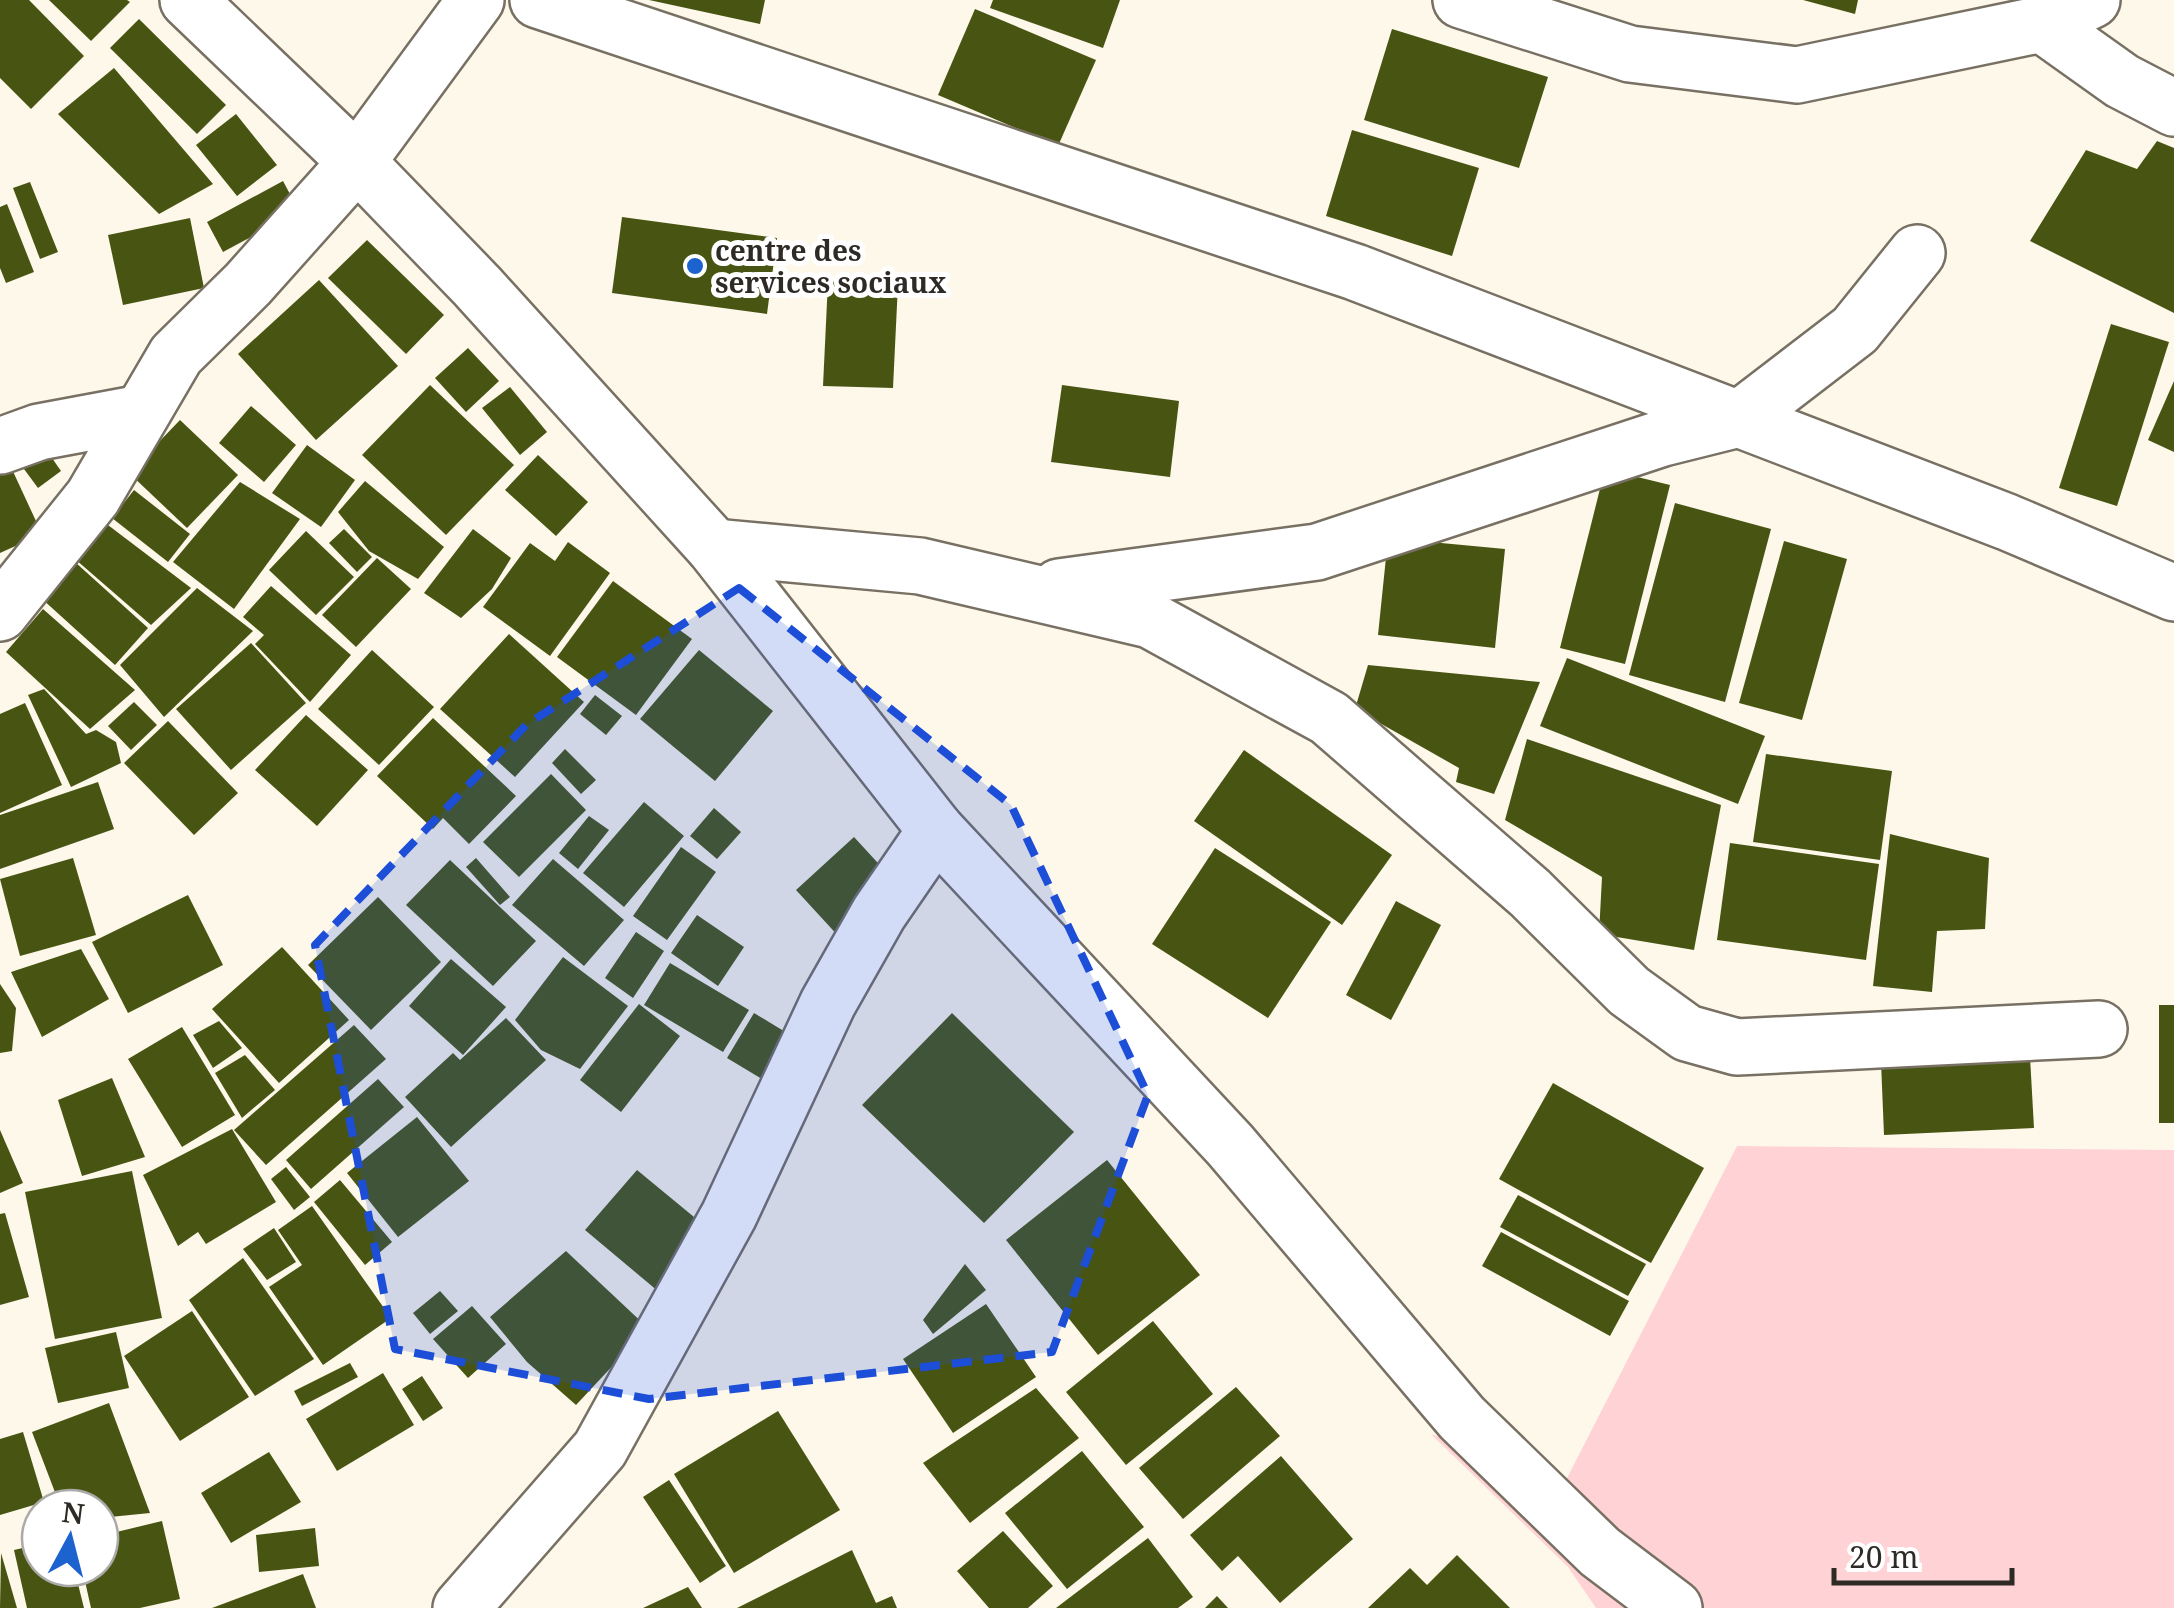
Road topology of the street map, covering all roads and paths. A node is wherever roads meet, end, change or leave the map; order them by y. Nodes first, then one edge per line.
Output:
1 (188, 0) edge
2 (476, 0) edge
3 (538, 0) edge
4 (1462, 0) edge
5 (2092, 0) edge
6 (2042, 24) junction
7 (2174, 108) edge
8 (357, 162) junction
9 (1918, 254) dead end
10 (142, 413) junction
11 (1739, 419) junction
12 (0, 446) edge
13 (714, 547) junction
14 (1026, 591) junction
15 (2174, 593) edge
16 (0, 612) edge
17 (936, 830) junction
18 (2099, 1029) dead end
19 (462, 1608) edge
20 (1674, 1608) edge

1 - 8 street
2 - 8 street
3 - 11 street
4 - 6 street
5 - 6 street
6 - 7 street
8 - 10 street
8 - 13 street
9 - 11 street
10 - 12 street
10 - 16 street
11 - 14 street
11 - 15 street
13 - 14 street
13 - 17 street
14 - 18 street
17 - 19 street
17 - 20 street

